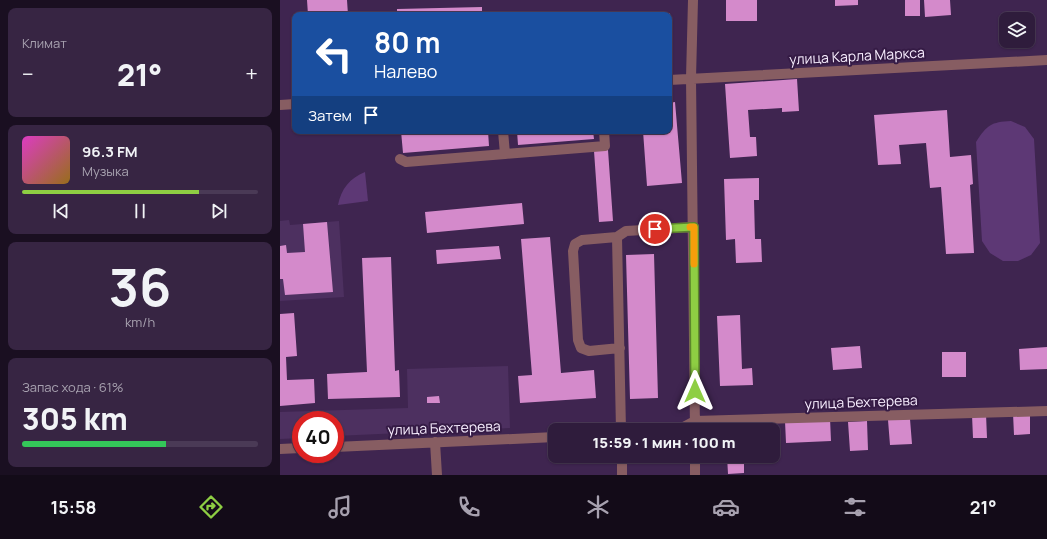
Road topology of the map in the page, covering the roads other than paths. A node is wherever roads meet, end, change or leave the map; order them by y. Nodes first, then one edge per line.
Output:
1 (692, 0) edge
2 (1047, 60) edge
3 (691, 78) junction
4 (672, 80) edge
5 (292, 104) edge
6 (280, 105) edge
7 (502, 134) edge
8 (604, 134) edge
9 (505, 154) junction
10 (400, 159) dead end
11 (694, 227) junction
12 (617, 237) junction
13 (620, 348) junction
14 (1047, 411) edge
15 (621, 423) edge
16 (695, 423) edge
17 (745, 423) edge
18 (548, 437) edge
19 (435, 442) junction
20 (344, 447) edge
21 (292, 448) edge
22 (280, 449) edge
23 (622, 463) edge
24 (695, 463) edge
25 (437, 475) edge
26 (622, 475) edge
27 (695, 475) edge

1 - 3 street
2 - 3 street, улица Карла Маркса
3 - 4 street, улица Карла Маркса
3 - 11 street
5 - 6 street
7 - 9 street
8 - 9 street
9 - 10 street
11 - 12 street
11 - 16 street
12 - 13 street
12 - 13 street
13 - 15 street
14 - 17 street, улица Бехтерева
18 - 19 street, улица Бехтерева
19 - 20 street, улица Бехтерева
19 - 25 street
21 - 22 street
23 - 26 street
24 - 27 street

